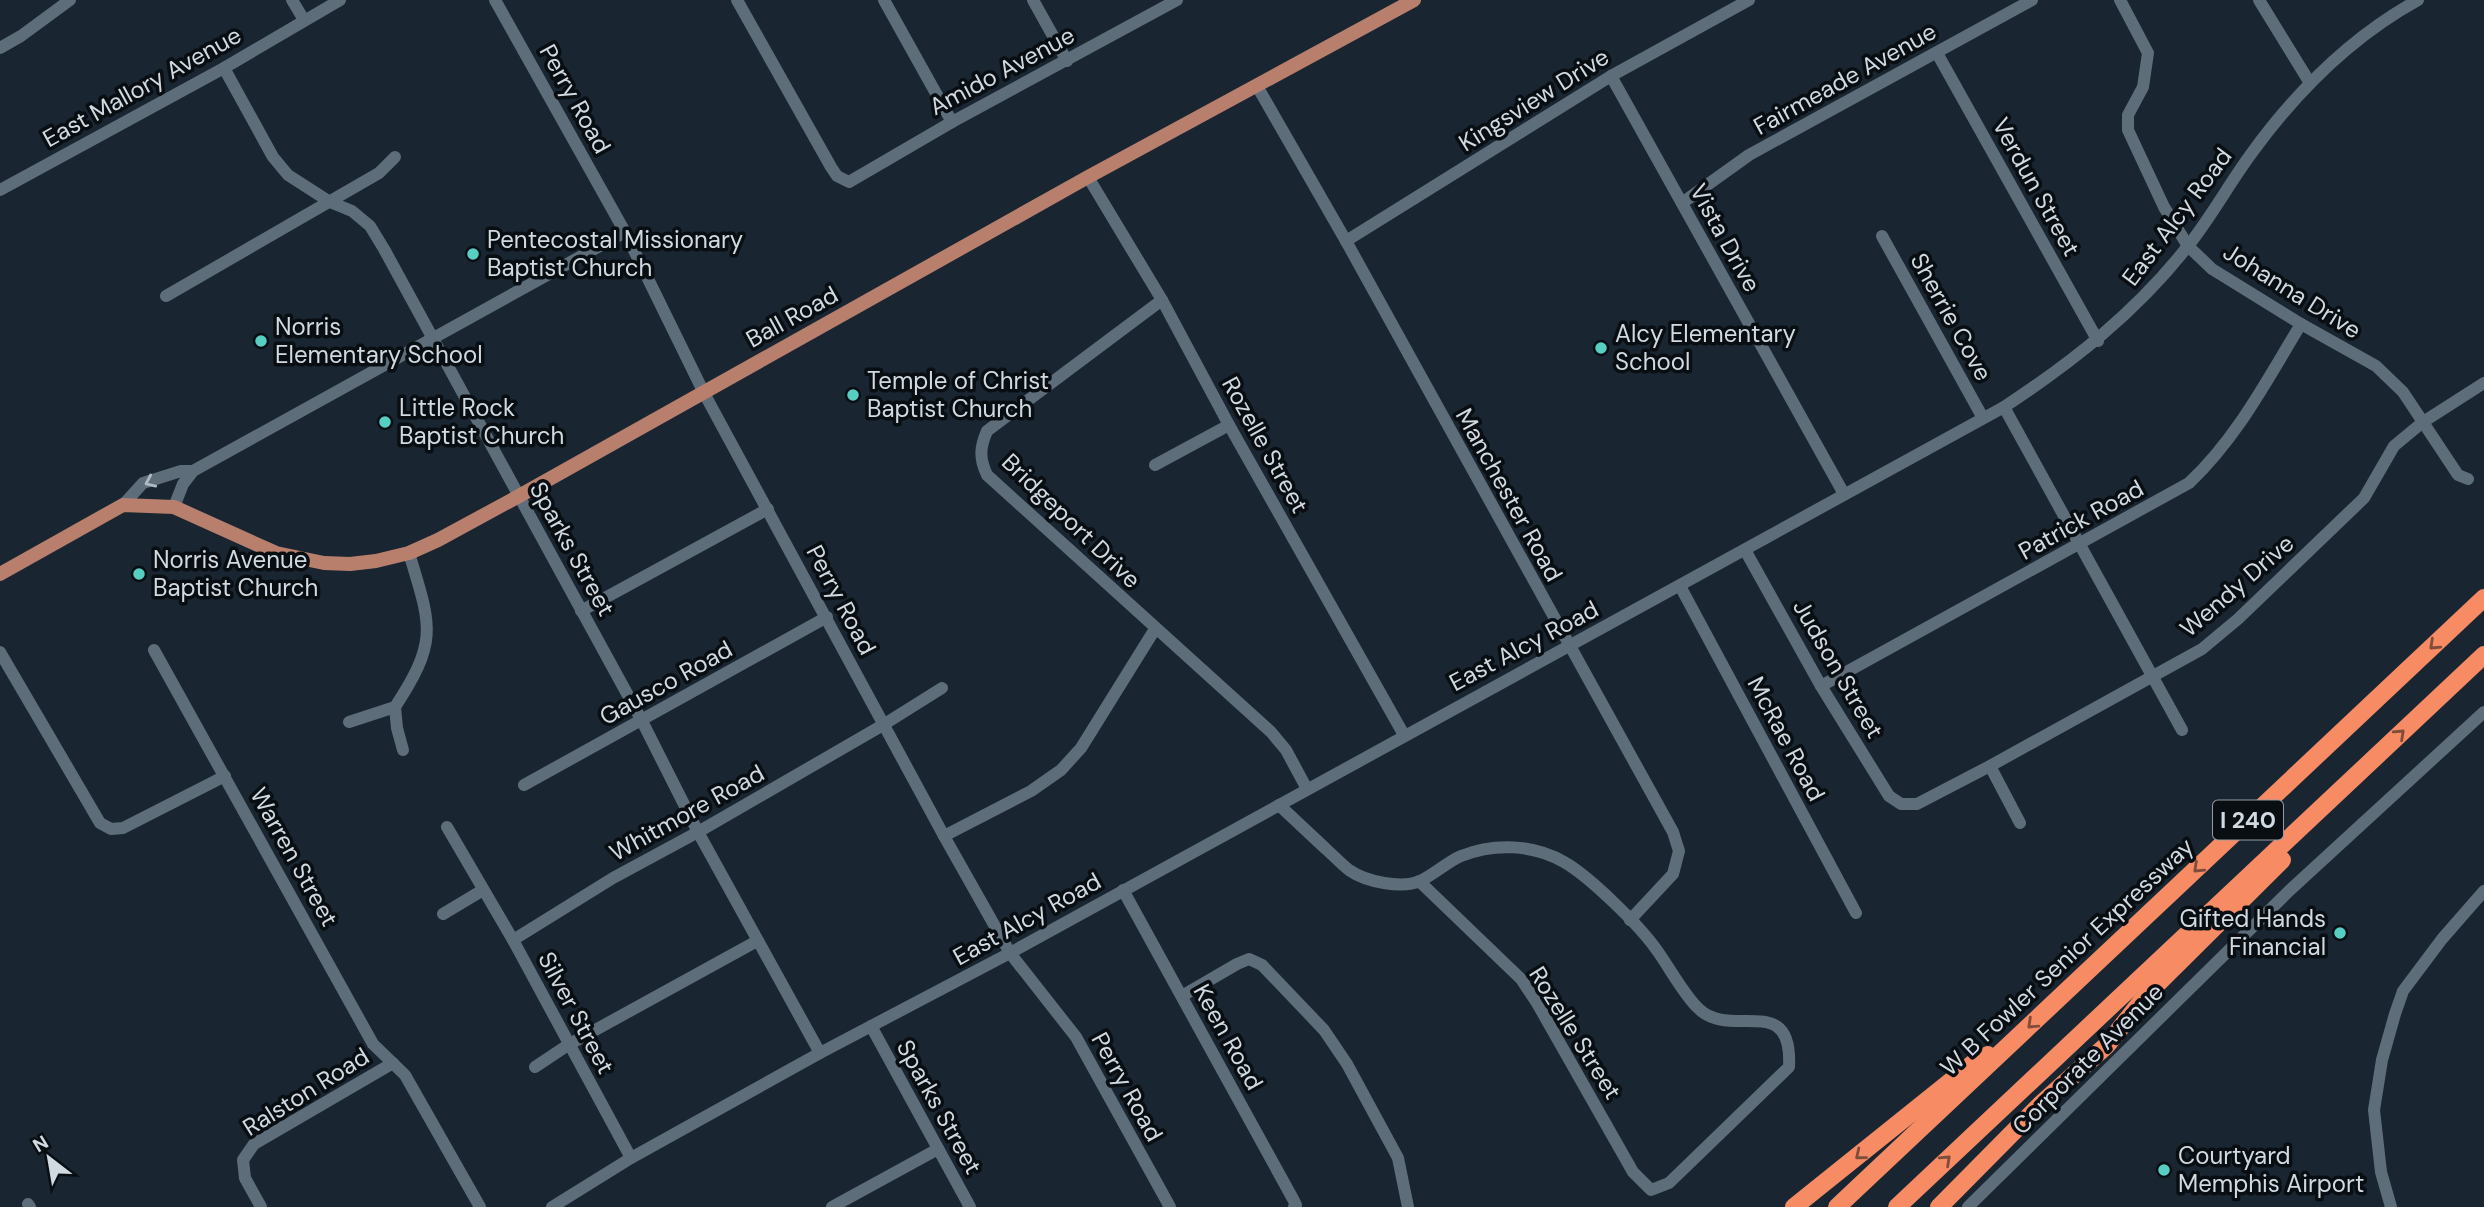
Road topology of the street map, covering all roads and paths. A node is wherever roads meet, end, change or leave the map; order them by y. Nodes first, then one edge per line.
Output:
1 (70, 0) edge
2 (292, 0) edge
3 (340, 0) edge
4 (495, 0) edge
5 (737, 0) edge
6 (884, 0) edge
7 (1033, 0) edge
8 (1177, 0) edge
9 (1413, 0) edge
10 (1749, 0) edge
11 (2032, 0) edge
12 (2120, 0) edge
13 (2259, 0) edge
14 (2418, 0) edge
15 (304, 20) junction
16 (0, 48) edge
17 (1937, 53) junction
18 (1067, 61) junction
19 (224, 68) junction
20 (1611, 76) junction
21 (2310, 83) junction
22 (1257, 86) junction
23 (951, 122) junction
24 (395, 157) dead end
25 (1088, 177) junction
26 (0, 190) edge
27 (330, 202) junction
28 (1682, 203) junction
29 (625, 232) junction
30 (1882, 236) dead end
31 (1346, 241) junction
32 (2188, 246) junction
33 (166, 296) dead end
34 (1162, 300) junction
35 (2301, 324) junction
36 (432, 337) junction
37 (2098, 341) junction
38 (2484, 383) edge
39 (704, 393) junction
40 (2004, 407) junction
41 (1983, 418) junction
42 (2423, 422) junction
43 (1229, 425) junction
44 (1155, 466) dead end
45 (193, 471) junction
46 (2468, 479) dead end
47 (1844, 494) junction
48 (519, 496) junction
49 (122, 505) junction
50 (174, 507) junction
51 (768, 509) junction
52 (2080, 545) junction
53 (1745, 550) junction
54 (409, 553) junction
55 (0, 574) edge
56 (1680, 586) junction
57 (2484, 598) edge
58 (581, 611) junction
59 (827, 617) junction
60 (1155, 629) junction
61 (1568, 646) junction
62 (154, 650) dead end
63 (0, 652) edge
64 (2484, 655) edge
65 (2151, 676) junction
66 (1821, 686) junction
67 (942, 688) dead end
68 (395, 707) junction
69 (2484, 712) edge
70 (642, 721) junction
71 (349, 722) dead end
72 (883, 725) junction
73 (2182, 730) dead end
74 (1404, 735) junction
75 (403, 750) dead end
76 (1990, 766) junction
77 (225, 776) junction
78 (2350, 781) junction
79 (524, 785) dead end
80 (1307, 789) junction
81 (1901, 804) joint
82 (1279, 805) junction
83 (2020, 823) dead end
84 (447, 827) dead end
85 (698, 832) junction
86 (944, 836) junction
87 (1419, 881) junction
88 (483, 890) junction
89 (1123, 890) junction
90 (2484, 891) edge
91 (1856, 913) dead end
92 (443, 914) dead end
93 (1630, 920) junction
94 (513, 940) junction
95 (757, 941) junction
96 (1010, 953) junction
97 (1182, 996) junction
98 (870, 1026) junction
99 (2013, 1042) junction
100 (568, 1045) junction
101 (820, 1053) junction
102 (393, 1063) junction
103 (535, 1067) dead end
104 (938, 1149) junction
105 (631, 1157) junction
106 (1295, 1206) edge
107 (261, 1207) edge
108 (480, 1207) edge
109 (552, 1207) edge
110 (832, 1207) edge
111 (970, 1207) edge
112 (1170, 1207) edge
113 (1408, 1207) edge
114 (1794, 1207) edge
115 (1837, 1207) edge
116 (1897, 1207) edge
117 (1939, 1207) edge
118 (1968, 1207) edge
119 (2391, 1207) edge

1 - 16 street
2 - 15 street
3 - 15 street, East Mallory Avenue
4 - 29 street, Perry Road
5 - 23 street, Amido Avenue
6 - 23 street
7 - 18 street
8 - 18 street, Amido Avenue
9 - 22 main road, Ball Road
10 - 20 street, Kingsview Drive
11 - 17 street, Fairmeade Avenue
12 - 32 street, Johanna Drive
13 - 21 street
14 - 21 street, East Alcy Road
15 - 19 street, East Mallory Avenue
17 - 28 street, Fairmeade Avenue
17 - 37 street, Verdun Street
18 - 23 street, Amido Avenue
19 - 26 street, East Mallory Avenue
19 - 27 street, Sparks Street
20 - 28 street, Vista Drive
20 - 31 street, Kingsview Drive
21 - 32 street, East Alcy Road
22 - 25 main road, Ball Road
22 - 31 street, Manchester Road
24 - 27 street
25 - 34 street, Rozelle Street
25 - 39 main road, Ball Road
27 - 33 street
27 - 36 street, Sparks Street
28 - 47 street, Vista Drive
29 - 36 street
29 - 39 street, Perry Road
30 - 41 street, Sherrie Cove
31 - 61 street, Manchester Road
32 - 35 street, Johanna Drive
32 - 37 street, East Alcy Road
34 - 43 street, Rozelle Street
34 - 60 street, Bridgeport Drive
35 - 42 street, Johanna Drive
35 - 52 street, Patrick Road
36 - 45 street
36 - 48 street, Sparks Street
37 - 40 street, East Alcy Road
38 - 42 street, Wendy Drive
39 - 48 main road, Ball Road
39 - 51 street, Perry Road
40 - 41 street, East Alcy Road
40 - 52 street
41 - 47 street, East Alcy Road
42 - 46 street, Johanna Drive
42 - 65 street, Wendy Drive
43 - 44 street
43 - 74 street, Rozelle Street
45 -> 49 street
45 - 50 street
47 - 53 street, East Alcy Road
48 - 54 main road, Ball Road
48 - 58 street, Sparks Street
49 - 50 main road
49 - 55 main road
50 - 54 main road, Ball Road
51 - 58 street
51 - 59 street, Perry Road
52 - 65 street
52 - 66 street, Patrick Road
53 - 56 street, East Alcy Road
53 - 66 street, Judson Street
54 - 68 street
56 - 61 street, East Alcy Road
56 - 91 street, McRae Road
57 -> 99 highway, W B Fowler Senior Expressway / I 240
58 - 70 street, Sparks Street
59 - 70 street, Gausco Road
59 - 72 street, Perry Road
60 - 80 street, Bridgeport Drive
60 - 86 street
61 - 74 street, East Alcy Road
61 - 93 street, Manchester Road
62 - 77 street
63 - 77 street, Warren Street
78 -> 64 highway, I 240
65 - 73 street
65 - 76 street, Wendy Drive
66 - 81 street, Judson Street
67 - 72 street, Whitmore Road
68 - 71 street
68 - 75 street
69 - 118 street, Corporate Avenue
70 - 79 street, Gausco Road
70 - 85 street, Sparks Street
72 - 85 street, Whitmore Road
72 - 86 street, Perry Road
74 - 80 street, East Alcy Road
76 - 81 street, Wendy Drive
76 - 83 street
77 - 102 street, Warren Street
116 -> 78 highway, I 240
78 - 117 highway
80 - 82 street, East Alcy Road
82 - 87 street
82 - 89 street, East Alcy Road
84 - 88 street, Silver Street
85 - 94 street, Whitmore Road
85 - 95 street, Sparks Street
86 - 96 street, Perry Road
87 - 93 street
87 - 93 street, Rozelle Street
88 - 92 street
88 - 94 street, Silver Street
89 - 96 street, East Alcy Road
89 - 97 street, Keen Road
90 - 119 street
94 - 100 street, Silver Street
95 - 100 street
95 - 101 street, Sparks Street
96 - 98 street, East Alcy Road
96 - 112 street, Perry Road
97 - 106 street, Keen Road
97 - 113 street
98 - 101 street, East Alcy Road
98 - 104 street, Sparks Street
99 -> 114 highway
99 - 115 highway, W B Fowler Senior Expressway / I 240
100 - 103 street
100 - 105 street, Silver Street
101 - 105 street, East Alcy Road
102 - 107 street, Ralston Road
102 - 108 street, Warren Street
104 - 110 street
104 - 111 street, Sparks Street
105 - 109 street, East Alcy Road

